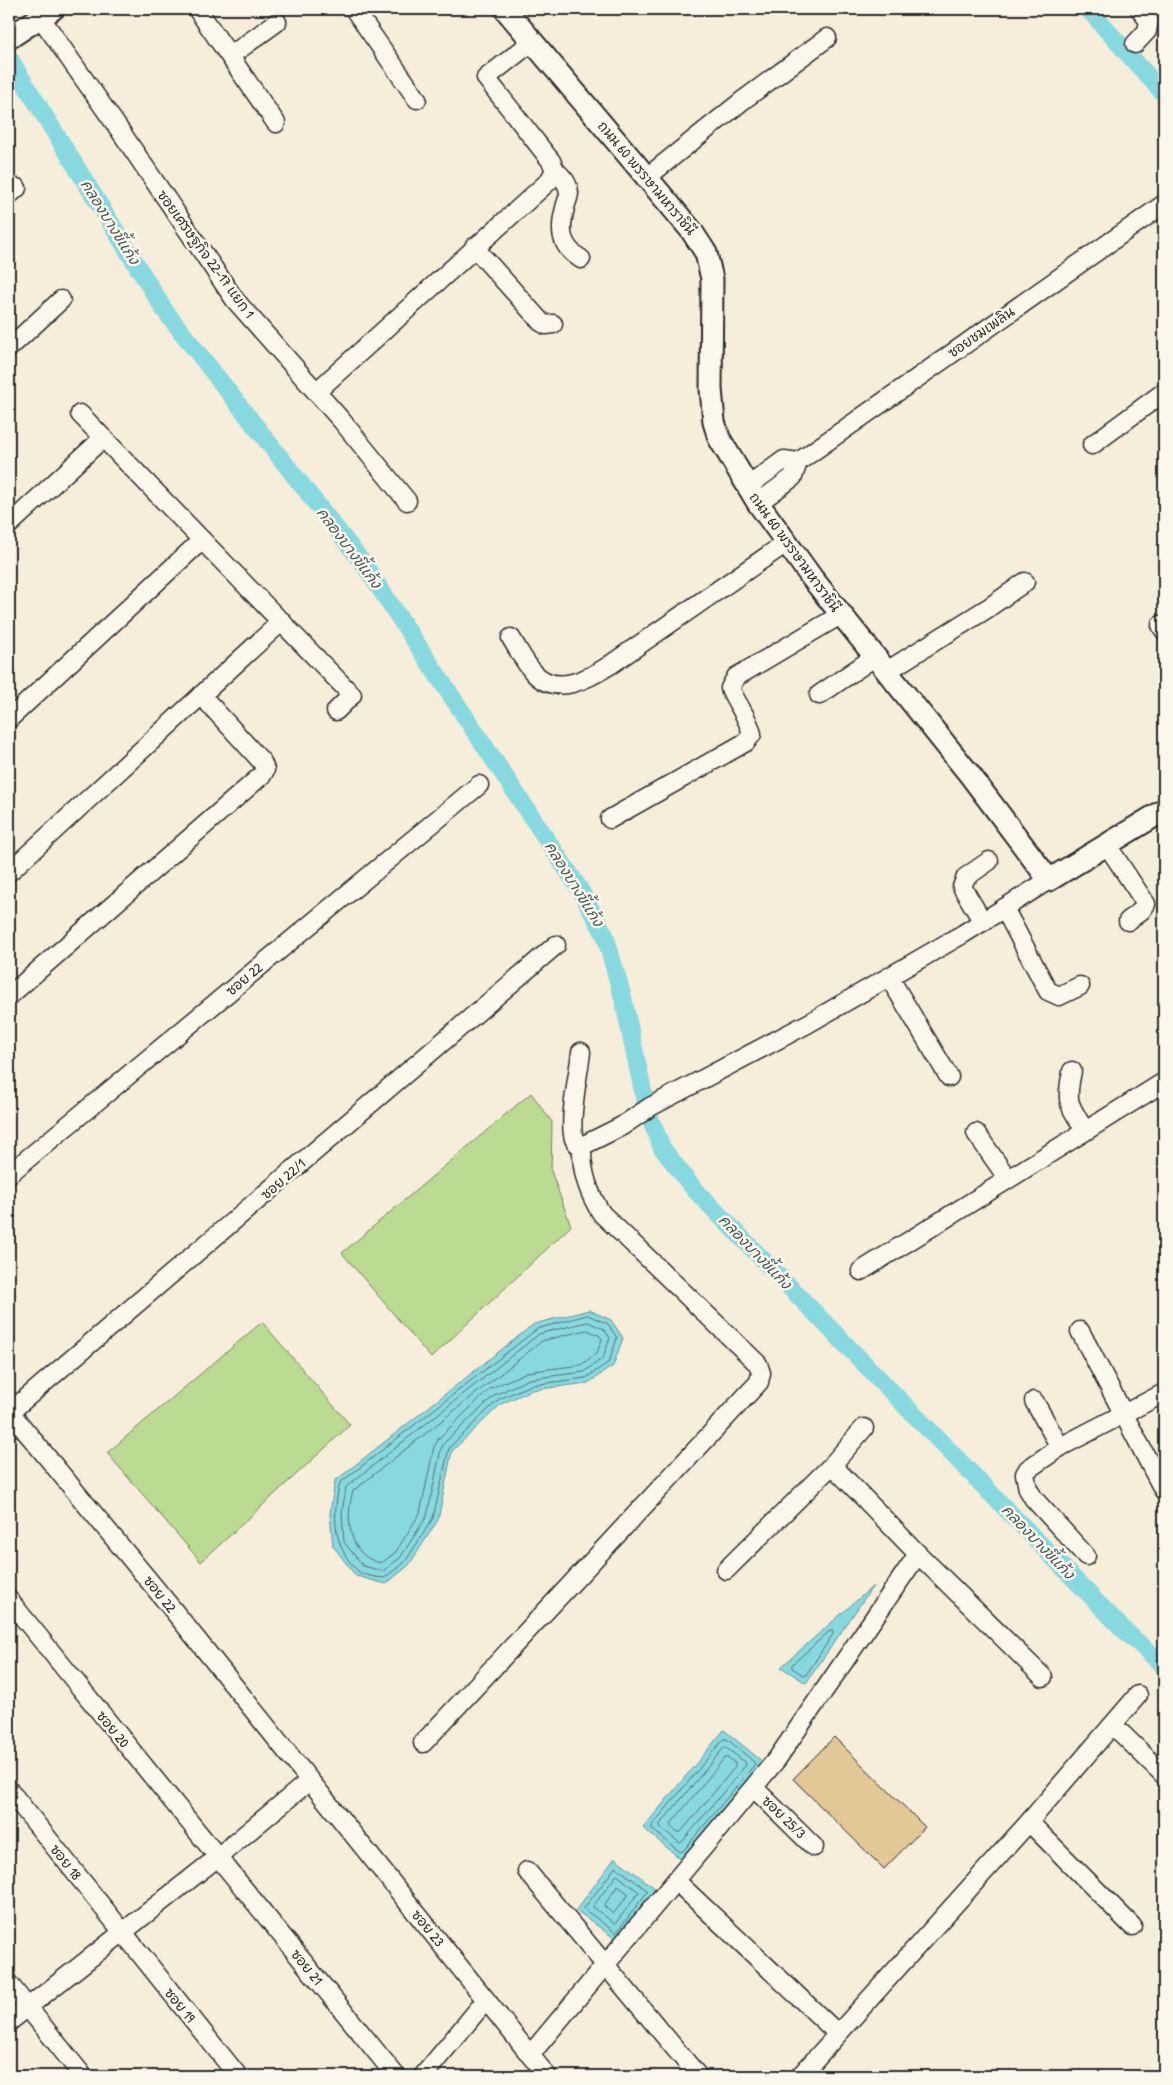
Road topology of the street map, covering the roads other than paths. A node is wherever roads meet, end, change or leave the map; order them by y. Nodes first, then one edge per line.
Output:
1 (196, 9) edge
2 (354, 9) edge
3 (505, 9) edge
4 (47, 13) edge
5 (1151, 16) edge
6 (278, 22) dead end
7 (9, 38) edge
8 (827, 38) dead end
9 (533, 41) junction
10 (1136, 44) dead end
11 (230, 56) junction
12 (418, 99) dead end
13 (276, 124) dead end
14 (555, 170) junction
15 (646, 178) junction
16 (1164, 204) edge
17 (474, 247) junction
18 (582, 259) dead end
19 (60, 300) dead end
20 (553, 324) dead end
21 (9, 348) edge
22 (316, 392) junction
23 (1164, 392) edge
24 (80, 414) dead end
25 (103, 438) junction
26 (1092, 446) dead end
27 (753, 495) junction
28 (407, 501) dead end
29 (9, 525) edge
30 (202, 540) junction
31 (786, 543) junction
32 (1025, 582) dead end
33 (842, 614) junction
34 (282, 621) junction
35 (511, 638) dead end
36 (882, 664) junction
37 (201, 695) junction
38 (819, 695) dead end
39 (336, 710) dead end
40 (9, 719) edge
41 (479, 785) dead end
42 (1164, 810) edge
43 (610, 819) dead end
44 (1107, 845) junction
45 (989, 861) dead end
46 (9, 872) edge
47 (1049, 880) junction
48 (1004, 908) junction
49 (1128, 921) dead end
50 (983, 922) junction
51 (556, 946) dead end
52 (889, 976) junction
53 (1080, 986) dead end
54 (9, 996) edge
55 (582, 1052) dead end
56 (1072, 1071) dead end
57 (949, 1077) dead end
58 (1164, 1082) edge
59 (1085, 1131) junction
60 (976, 1133) dead end
61 (582, 1146) junction
62 (9, 1174) edge
63 (1008, 1179) junction
64 (861, 1271) dead end
65 (1080, 1331) dead end
66 (1164, 1394) edge
67 (1034, 1401) dead end
68 (1123, 1414) junction
69 (11, 1419) edge
70 (864, 1428) dead end
71 (1060, 1447) junction
72 (832, 1465) junction
73 (1164, 1491) edge
74 (918, 1554) junction
75 (1086, 1556) dead end
76 (726, 1570) dead end
77 (9, 1600) edge
78 (1043, 1676) dead end
79 (1138, 1695) dead end
80 (1113, 1725) junction
81 (423, 1743) dead end
82 (1164, 1775) edge
83 (309, 1781) junction
84 (754, 1788) junction
85 (9, 1790) edge
86 (1029, 1822) junction
87 (814, 1847) dead end
88 (218, 1857) junction
89 (527, 1871) dead end
90 (676, 1881) junction
91 (1132, 1926) dead end
92 (122, 1933) junction
93 (605, 1965) junction
94 (9, 1984) edge
95 (486, 2000) junction
96 (28, 2008) junction
97 (9, 2022) edge
98 (837, 2033) junction
99 (530, 2055) junction
100 (83, 2076) edge
101 (238, 2076) edge
102 (396, 2076) edge
103 (423, 2076) edge
104 (547, 2076) edge
105 (698, 2076) edge
106 (800, 2076) edge

1 - 11 street
2 - 12 street
3 - 9 street, ถนน 60 พรรษามหาราชินี
4 - 7 street
4 - 22 street, ซอยเศรษฐกิจ 22-17 แยก 1
5 - 10 street
6 - 11 street
8 - 15 street
9 - 14 street
9 - 15 street, ถนน 60 พรรษามหาราชินี
11 - 13 street
14 - 17 street
14 - 18 street
15 - 27 street, ถนน 60 พรรษามหาราชินี
16 - 27 street, ซอยชมเพลิน
17 - 20 street
17 - 22 street
19 - 21 street
22 - 28 street, ซอยเศรษฐกิจ 22-17 แยก 1
23 - 26 street
24 - 25 street
25 - 29 street
25 - 30 street
27 - 31 street, ถนน 60 พรรษามหาราชินี
30 - 34 street
30 - 40 street
31 - 33 street, ถนน 60 พรรษามหาราชินี
31 - 35 street
32 - 36 street
33 - 36 street, ถนน 60 พรรษามหาราชินี
33 - 43 street
34 - 37 street
34 - 39 street
36 - 38 street
36 - 47 street, ถนน 60 พรรษามหาราชินี
37 - 46 street
37 - 54 street
41 - 62 street, ซอย 22
42 - 44 street
44 - 47 street
44 - 49 street
45 - 50 street
47 - 48 street
48 - 50 street
48 - 53 street
50 - 52 street
51 - 69 street, ซอย 22/1
52 - 57 street
52 - 61 street
55 - 61 street
56 - 59 street
58 - 59 street
59 - 63 street
60 - 63 street
61 - 81 street
63 - 64 street
65 - 68 street
66 - 68 street
67 - 71 street
68 - 71 street
68 - 73 street
69 - 83 street, ซอย 22
70 - 72 street
71 - 75 street
72 - 74 street
72 - 76 street
74 - 78 street
74 - 84 street
77 - 88 street, ซอย 20
79 - 80 street
80 - 82 street
80 - 86 street
83 - 88 street
83 - 95 street, ซอย 23
84 - 87 street, ซอย 25/3
84 - 90 street
85 - 92 street, ซอย 18
86 - 91 street
86 - 98 street
88 - 92 street
88 - 102 street, ซอย 21
89 - 93 street
90 - 93 street
90 - 98 street
92 - 96 street
92 - 101 street, ซอย 19
93 - 99 street
93 - 105 street
94 - 96 street
95 - 99 street, ซอย 23
95 - 103 street
96 - 97 street
96 - 100 street
98 - 106 street
99 - 104 street, ซอย 23

